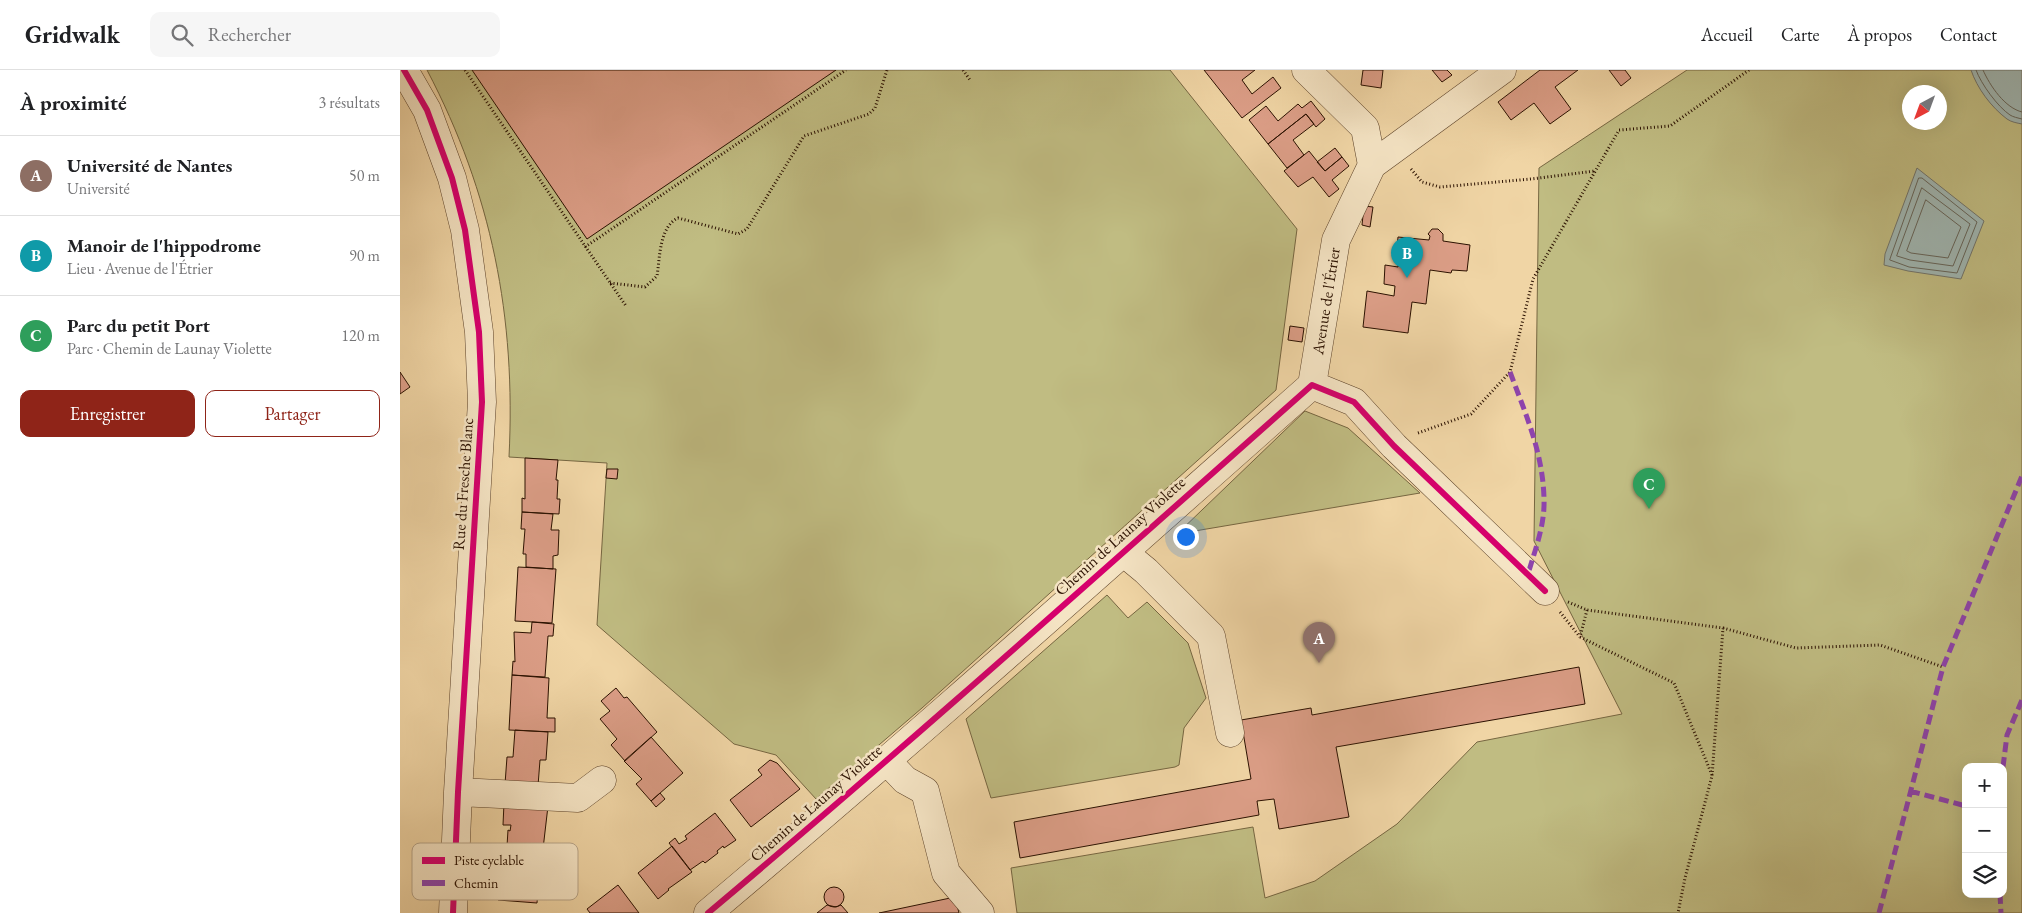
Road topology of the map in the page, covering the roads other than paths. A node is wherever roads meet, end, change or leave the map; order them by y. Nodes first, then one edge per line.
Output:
1 (404, 70) edge
2 (1306, 70) edge
3 (1502, 70) edge
4 (1372, 165) junction
5 (1312, 384) junction
6 (1123, 552) junction
7 (1545, 591) road end
8 (1230, 733) dead end
9 (887, 761) junction
10 (602, 780) dead end
11 (458, 792) junction
12 (456, 843) edge
13 (454, 900) edge
14 (453, 913) edge
15 (708, 913) edge
16 (980, 913) edge

1 - 11 street, Rue du Fresche Blanc
2 - 4 street
3 - 4 street, Avenue de l'Étrier
4 - 5 street, Avenue de l'Étrier
5 - 6 street, Chemin de Launay Violette
5 - 7 street
6 - 8 street
6 - 9 street, Chemin de Launay Violette
9 - 15 street, Chemin de Launay Violette
9 - 16 street
10 - 11 street
11 - 12 street, Rue du Fresche Blanc
13 - 14 street, Rue du Fresche Blanc

